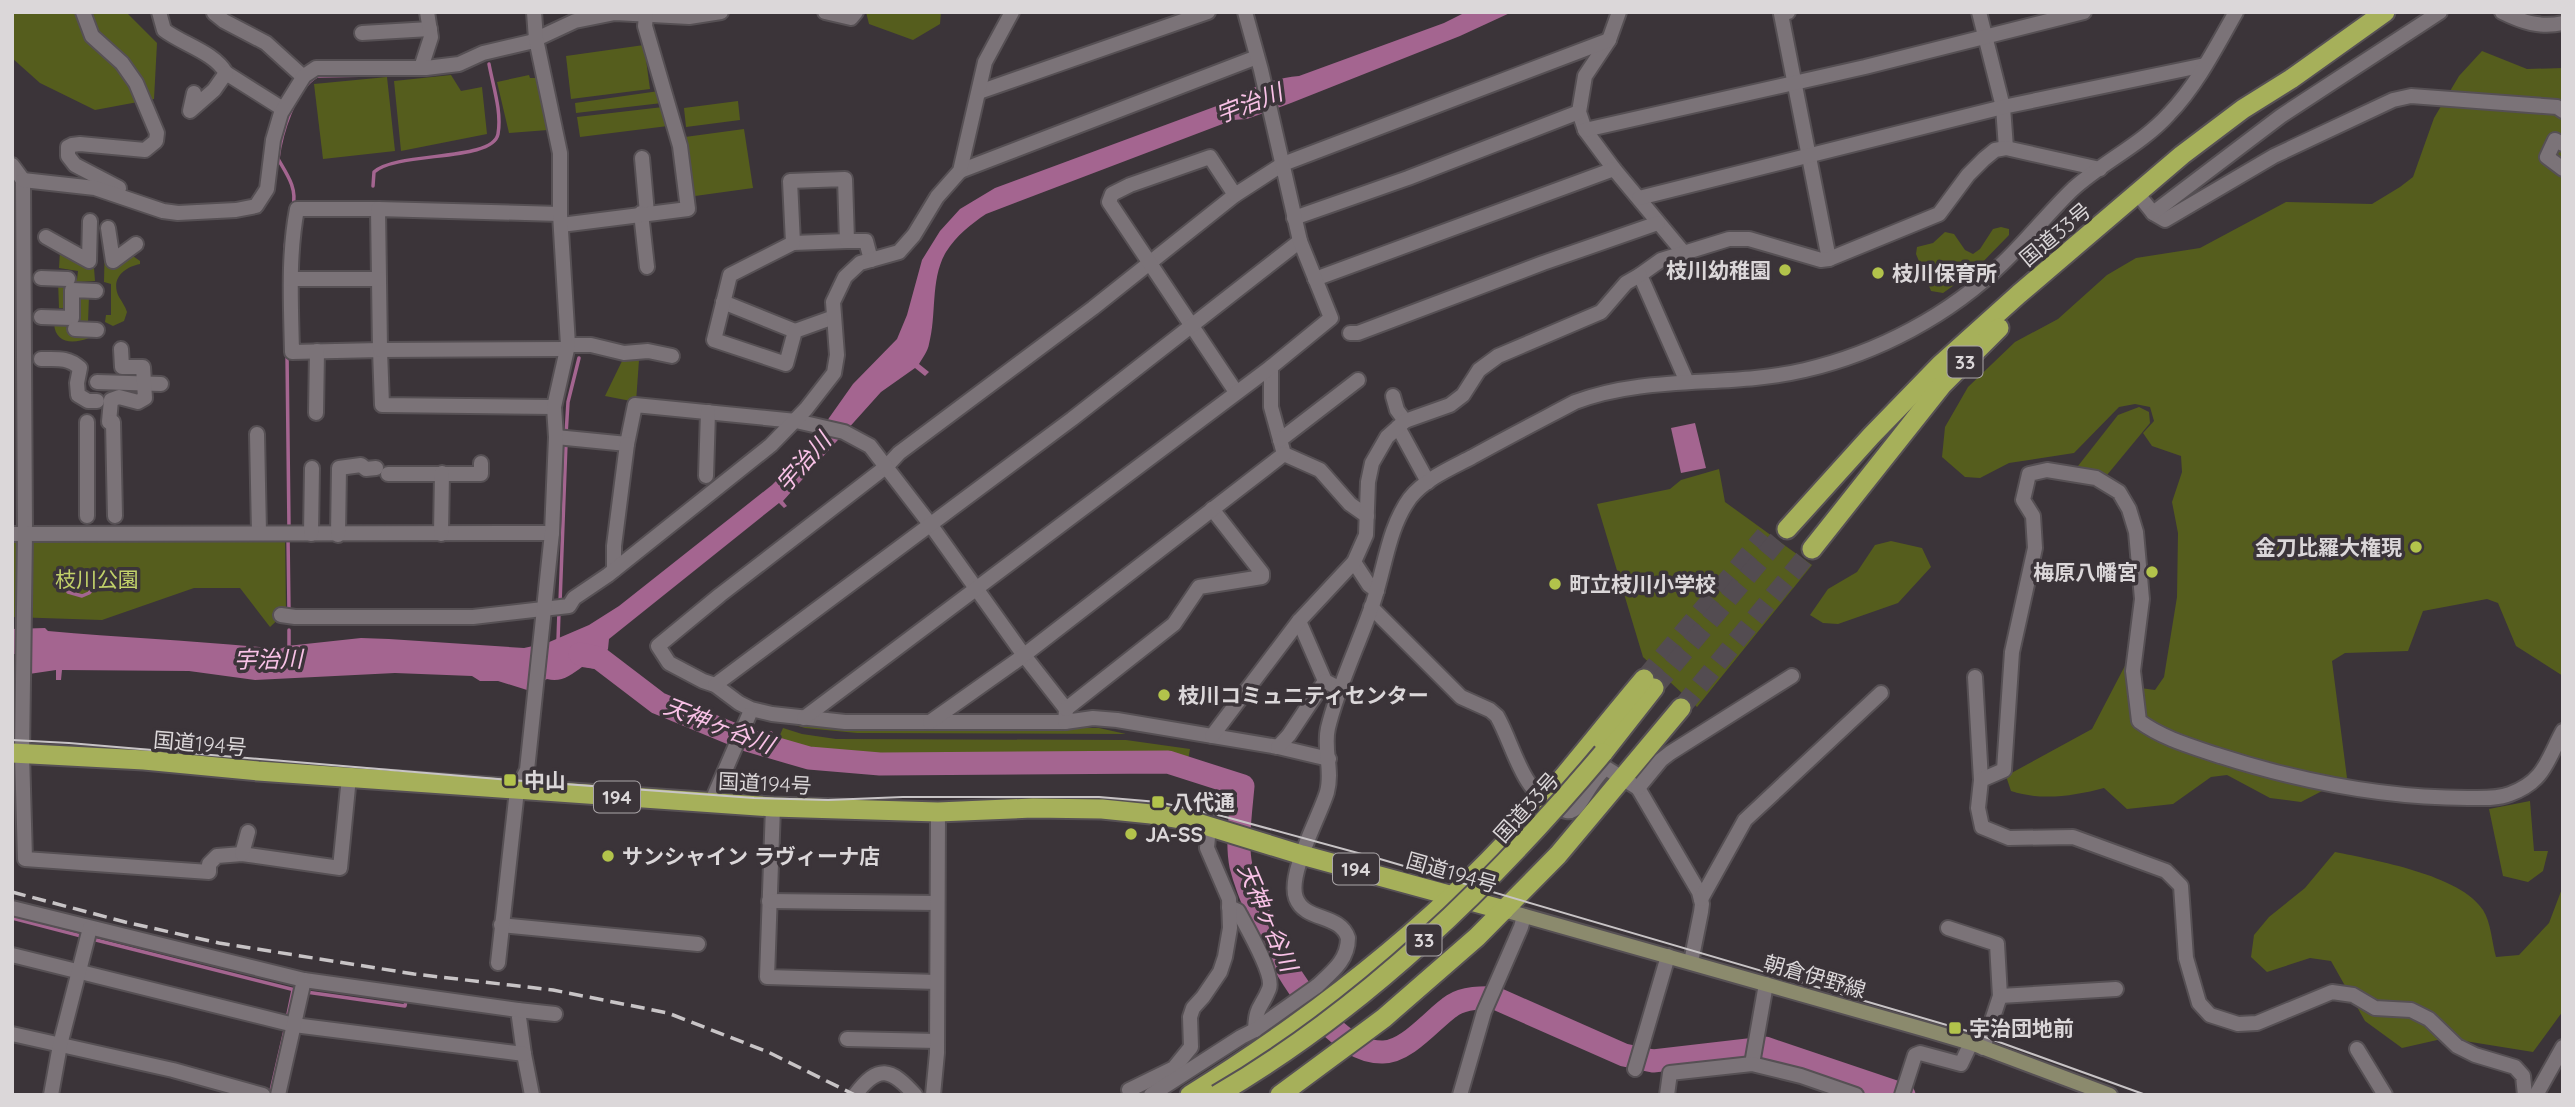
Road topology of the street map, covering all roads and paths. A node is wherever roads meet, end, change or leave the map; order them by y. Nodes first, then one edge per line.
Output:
1 (83, 12) edge
2 (159, 12) edge
3 (427, 12) edge
4 (534, 12) edge
5 (721, 12) edge
6 (825, 12) edge
7 (856, 12) edge
8 (1012, 12) edge
9 (1209, 12) edge
10 (1245, 12) edge
11 (1619, 12) edge
12 (1788, 12) edge
13 (1979, 12) edge
14 (2084, 12) edge
15 (2236, 12) edge
16 (2385, 12) edge
17 (2440, 12) edge
18 (2502, 12) edge
19 (214, 13) edge
20 (615, 13) edge
21 (670, 14) edge
22 (646, 16) junction
23 (2563, 23) edge
24 (430, 29) junction
25 (362, 33) dead end
26 (1985, 37) junction
27 (536, 38) junction
28 (1609, 40) junction
29 (1259, 64) junction
30 (2205, 65) junction
31 (421, 68) junction
32 (226, 73) junction
33 (304, 76) junction
34 (1796, 83) junction
35 (979, 92) junction
36 (194, 93) dead end
37 (2003, 107) junction
38 (283, 108) junction
39 (2563, 111) edge
40 (1579, 112) junction
41 (1586, 130) junction
42 (2563, 144) edge
43 (2006, 148) junction
44 (1809, 156) junction
45 (642, 158) dead end
46 (1283, 164) junction
47 (12, 165) edge
48 (1614, 169) junction
49 (2100, 169) junction
50 (2563, 169) edge
51 (960, 172) junction
52 (23, 180) junction
53 (2137, 193) junction
54 (1235, 195) junction
55 (1639, 198) junction
56 (17, 205) edge
57 (149, 206) junction
58 (378, 209) junction
59 (644, 213) junction
60 (2152, 213) junction
61 (1294, 218) junction
62 (561, 219) junction
63 (90, 221) dead end
64 (1658, 223) junction
65 (108, 228) dead end
66 (46, 237) dead end
67 (847, 241) junction
68 (1300, 241) junction
69 (793, 243) junction
70 (136, 244) dead end
71 (1683, 252) junction
72 (1829, 259) junction
73 (871, 260) junction
74 (1150, 262) junction
75 (647, 267) dead end
76 (1640, 275) junction
77 (41, 278) dead end
78 (68, 279) dead end
79 (291, 279) junction
80 (379, 279) junction
81 (1315, 279) junction
82 (96, 290) dead end
83 (723, 302) junction
84 (41, 317) dead end
85 (834, 317) junction
86 (1192, 325) junction
87 (75, 329) dead end
88 (97, 330) dead end
89 (795, 331) junction
90 (1350, 333) dead end
91 (568, 347) junction
92 (121, 349) dead end
93 (380, 350) junction
94 (317, 351) junction
95 (672, 356) dead end
96 (41, 359) dead end
97 (1271, 367) junction
98 (1358, 380) dead end
99 (97, 382) dead end
100 (1687, 382) junction
101 (144, 383) junction
102 (161, 383) dead end
103 (1236, 392) junction
104 (1393, 396) dead end
105 (97, 401) dead end
106 (554, 407) junction
107 (708, 412) junction
108 (316, 413) dead end
109 (87, 422) dead end
110 (801, 422) junction
111 (1402, 424) junction
112 (257, 434) dead end
113 (565, 438) junction
114 (627, 444) junction
115 (1282, 447) junction
116 (481, 463) dead end
117 (887, 466) junction
118 (312, 468) dead end
119 (442, 473) junction
120 (706, 476) dead end
121 (1428, 482) junction
122 (1212, 509) junction
123 (86, 516) dead end
124 (115, 516) dead end
125 (1367, 516) junction
126 (930, 524) junction
127 (1782, 525) tunnel mouth
128 (259, 533) junction
129 (552, 533) junction
130 (19, 534) edge
131 (310, 534) junction
132 (441, 534) junction
133 (338, 535) junction
134 (1812, 549) tunnel mouth
135 (1354, 562) junction
136 (614, 570) junction
137 (977, 589) junction
138 (1377, 590) junction
139 (1371, 607) junction
140 (543, 614) junction
141 (281, 615) dead end
142 (1299, 621) junction
143 (1023, 654) junction
144 (1792, 676) dead end
145 (1975, 677) dead end
146 (1325, 681) junction
147 (715, 685) junction
148 (1342, 690) junction
149 (1881, 693) dead end
150 (1681, 708) tunnel mouth
151 (750, 712) junction
152 (1066, 715) junction
153 (804, 718) junction
154 (930, 722) junction
155 (2563, 731) edge
156 (1212, 736) junction
157 (1278, 747) junction
158 (17, 753) edge
159 (1329, 759) junction
160 (349, 777) junction
161 (1981, 780) junction
162 (1631, 783) junction
163 (517, 790) junction
164 (1542, 800) junction
165 (711, 803) junction
166 (773, 807) junction
167 (938, 812) junction
168 (1215, 828) junction
169 (248, 832) dead end
170 (242, 854) junction
171 (1302, 855) junction
172 (1454, 895) junction
173 (1701, 900) junction
174 (769, 901) junction
175 (937, 903) junction
176 (1229, 907) junction
177 (12, 908) edge
178 (1504, 911) junction
179 (1524, 916) junction
180 (501, 925) junction
181 (1948, 928) dead end
182 (89, 934) junction
183 (698, 944) dead end
184 (12, 955) edge
185 (1668, 956) junction
186 (1691, 962) junction
187 (498, 963) dead end
188 (80, 972) junction
189 (937, 982) junction
190 (1766, 984) junction
191 (303, 988) junction
192 (2116, 989) dead end
193 (2000, 996) junction
194 (518, 1010) junction
195 (555, 1014) dead end
196 (295, 1025) junction
197 (1255, 1030) junction
198 (12, 1034) edge
199 (847, 1039) dead end
200 (937, 1041) junction
201 (1192, 1042) junction
202 (60, 1045) junction
203 (1977, 1046) junction
204 (2563, 1048) edge
205 (2357, 1049) dead end
206 (524, 1055) junction
207 (1212, 1056) junction
208 (1752, 1061) junction
209 (1635, 1067) dead end
210 (1904, 1089) edge
211 (51, 1095) edge
212 (263, 1095) edge
213 (278, 1095) edge
214 (532, 1095) edge
215 (855, 1095) edge
216 (915, 1095) edge
217 (933, 1095) edge
218 (1132, 1095) edge
219 (1151, 1095) edge
220 (1190, 1095) edge
221 (1217, 1095) edge
222 (1280, 1095) edge
223 (1460, 1095) edge
224 (1667, 1095) edge
225 (1856, 1095) edge
226 (2110, 1095) edge
227 (2385, 1095) edge
228 (2525, 1095) edge
229 (2536, 1095) edge

1 - 57 street
2 - 32 street
3 - 24 street
4 - 27 street
5 - 21 street
6 - 7 street
8 - 35 street
9 - 35 street
10 - 29 street
11 - 28 street
12 - 34 street
13 - 26 street
14 - 26 street
15 - 30 street
16 - 53 highway, 国道33号 / 33
17 - 60 street
18 - 23 street
19 - 33 street
20 - 22 street
20 - 27 street
21 - 22 street
22 - 59 street
24 - 25 street
24 - 31 street
26 - 34 street
26 - 37 street
27 - 31 street
27 - 62 street
28 - 40 street
28 - 46 street
29 - 46 street
29 - 51 street
30 - 37 street
30 - 49 street
31 - 33 street
32 - 36 street
32 - 38 street
33 - 38 street
34 - 41 street
34 - 44 street
35 - 51 street
37 - 43 street
37 - 44 street
38 - 57 street
39 - 60 street
40 - 41 street
40 - 61 street
41 - 48 street
42 - 50 street
43 - 49 street
43 - 72 street
44 - 55 street
44 - 72 street
45 - 59 street
46 - 54 street
46 - 61 street
47 - 52 street
48 - 55 street
48 - 81 street
49 - 100 street
51 - 73 street
52 - 56 street
52 - 57 street
53 - 60 street
53 - 127 highway, 国道33号 / 33
53 - 134 highway, 33
54 - 74 street
54 - 74 street
55 - 64 street
56 - 130 street
58 - 62 street
58 - 79 street
58 - 80 street
59 - 62 street
59 - 75 street
61 - 68 street
62 - 91 street
63 - 66 street
64 - 71 street
64 - 90 street
65 - 70 street
67 - 69 street
67 - 69 street
67 - 73 street
68 - 81 street
68 - 86 street
69 - 83 street
71 - 72 street
71 - 76 street
73 - 85 street
74 - 86 street
74 - 117 street
76 - 100 street
76 - 111 street
77 - 78 street
79 - 80 street
79 - 94 street
80 - 93 street
81 - 97 street
82 - 84 street
83 - 89 street
83 - 89 street
85 - 89 street
85 - 110 street
86 - 103 street
86 - 126 street
87 - 88 street
91 - 93 street
91 - 95 street
91 - 106 street
92 - 101 street
93 - 94 street
93 - 106 street
94 - 108 street
96 - 105 street
97 - 103 street
97 - 115 street
98 - 115 street
99 - 101 street
100 - 121 street
101 - 102 street
101 - 124 street
103 - 137 street
104 - 111 street
106 - 113 street
107 - 110 street
107 - 114 street
107 - 120 street
109 - 123 street
110 - 117 street
110 - 136 street
111 - 121 street
111 - 125 street
112 - 128 street
113 - 114 street
113 - 129 street
114 - 136 street
115 - 122 street
115 - 125 street
116 - 119 street
117 - 126 street
117 - 147 street
118 - 131 street
119 - 132 street
119 - 133 street
121 - 138 street
122 - 143 street
122 - 152 street
125 - 135 street
126 - 137 street
126 - 147 street
128 - 130 street
128 - 131 street
129 - 132 street
129 - 140 street
130 - 158 street
131 - 133 street
132 - 133 street
135 - 138 street
135 - 142 street
136 - 140 street
137 - 143 street
137 - 153 street
138 - 139 street
139 - 148 street
139 - 164 street
140 - 141 street
140 - 163 street
142 - 146 street
142 - 156 street
143 - 152 street
143 - 154 street
144 - 162 street
145 - 161 street
146 - 148 street
146 - 157 street
147 - 151 street
148 - 159 street
149 - 173 street
150 - 162 highway
151 - 153 street
151 - 165 street
152 - 154 street
152 - 156 street
153 - 154 street
155 - 161 street
156 - 157 street
157 - 159 street
158 - 160 highway, 国道194号 / 194
158 - 170 street
159 - 171 street
160 - 163 highway, 国道194号 / 194
160 - 170 street
161 - 228 street
162 - 164 street
162 - 173 street
162 - 178 highway
163 - 165 highway, 国道194号 / 194
163 - 180 street
164 - 172 highway, 33
164 - 221 highway, 国道33号 / 33, bridge
165 - 166 highway, 国道194号 / 194
166 - 167 highway, 国道194号 / 194
166 - 174 street
167 - 168 highway, 国道194号 / 194
167 - 175 street
168 - 171 highway, 国道194号 / 194
168 - 176 street
169 - 170 street
171 - 172 highway, 国道194号 / 194
171 - 197 street
172 - 178 highway, 国道194号 / 194
172 - 220 highway
173 - 186 street
174 - 175 street
174 - 189 street
175 - 189 street
176 - 197 street
176 - 201 street
177 - 182 street
178 - 179 main road, 朝倉伊野線
178 - 222 highway
179 - 185 main road, 朝倉伊野線
179 - 223 street
180 - 183 street
180 - 187 street
181 - 193 street
182 - 188 street
182 - 191 street
184 - 188 street
185 - 186 main road, 朝倉伊野線
185 - 209 street
186 - 190 main road, 朝倉伊野線
188 - 196 street
188 - 202 street
189 - 200 street
190 - 203 main road, 朝倉伊野線
190 - 208 street
191 - 194 street
191 - 196 street
192 - 193 street
193 - 203 street
194 - 195 street
194 - 206 street
196 - 206 street
196 - 213 street
197 - 207 street
198 - 202 street
199 - 200 street
200 - 217 street
201 - 207 street
201 - 218 street
202 - 211 street
202 - 212 street
203 - 210 street
203 - 226 main road, 朝倉伊野線
204 - 229 street
205 - 227 street
206 - 214 street
207 - 219 street
208 - 224 street
208 - 225 street
215 - 216 street

